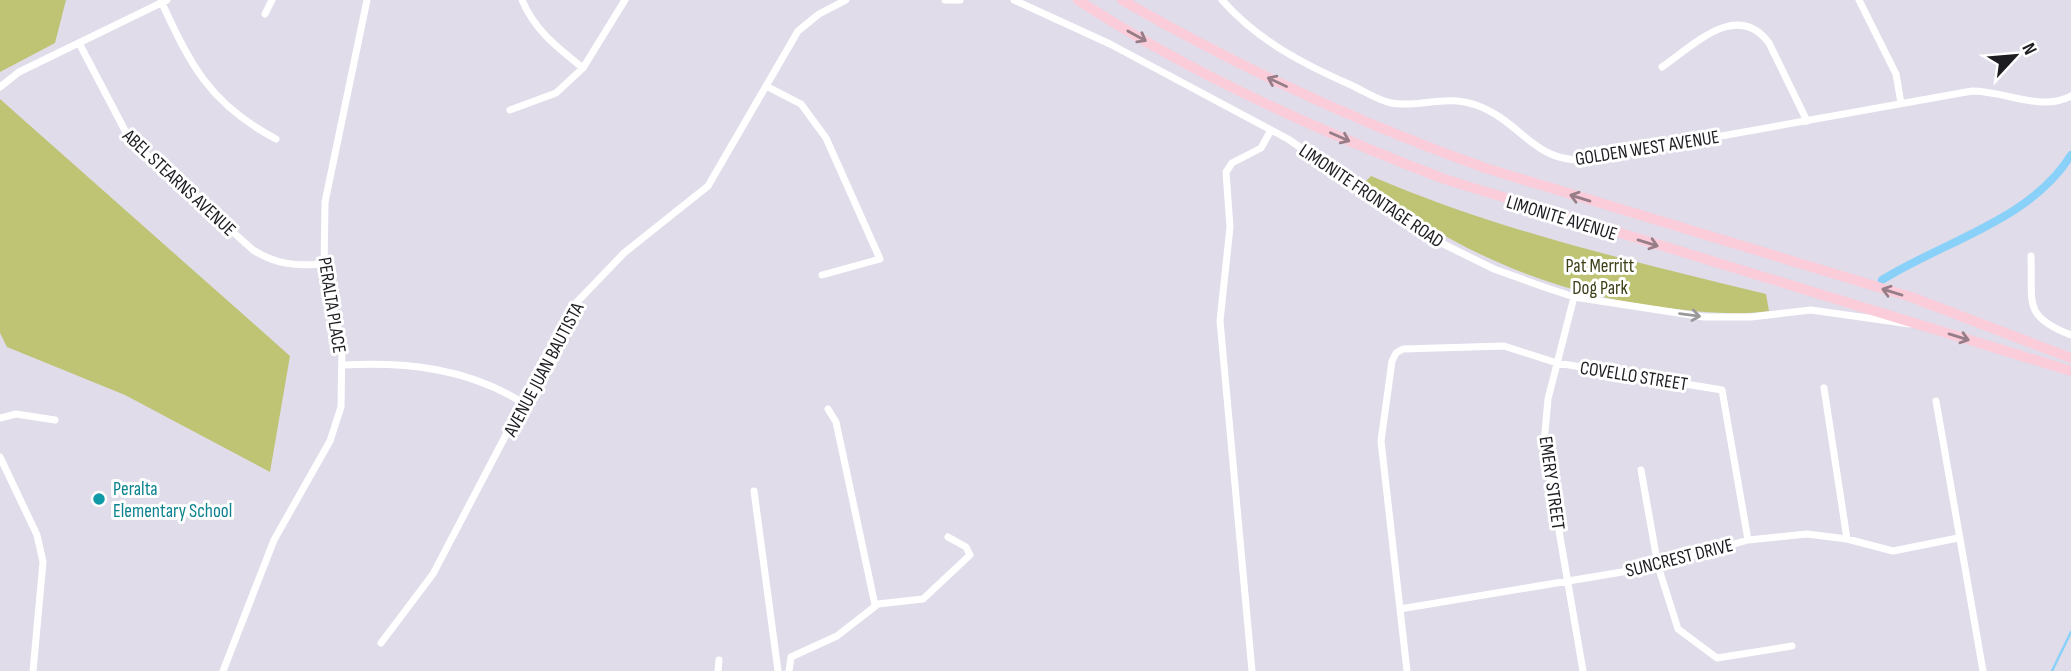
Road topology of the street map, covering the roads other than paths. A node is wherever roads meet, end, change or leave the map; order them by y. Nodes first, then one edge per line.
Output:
1 (272, 0) edge
2 (367, 0) edge
3 (522, 0) edge
4 (625, 0) edge
5 (845, 0) edge
6 (945, 0) edge
7 (960, 0) edge
8 (1014, 0) edge
9 (1079, 0) edge
10 (1122, 0) edge
11 (1222, 0) edge
12 (1859, 0) edge
13 (163, 1) edge
14 (265, 14) dead end
15 (79, 43) junction
16 (1662, 67) dead end
17 (583, 68) junction
18 (766, 86) junction
19 (0, 87) edge
20 (2071, 96) edge
21 (1901, 103) junction
22 (510, 110) dead end
23 (1807, 121) junction
24 (1271, 130) junction
25 (276, 139) dead end
26 (2031, 256) dead end
27 (324, 264) junction
28 (822, 275) dead end
29 (1574, 297) junction
30 (1921, 325) junction
31 (2071, 335) edge
32 (2071, 358) edge
33 (1557, 363) junction
34 (343, 365) junction
35 (2071, 371) edge
36 (1824, 388) dead end
37 (1936, 401) dead end
38 (523, 403) junction
39 (828, 409) dead end
40 (0, 418) edge
41 (55, 420) dead end
42 (0, 457) edge
43 (1641, 470) dead end
44 (754, 491) dead end
45 (948, 537) dead end
46 (1958, 538) junction
47 (1847, 539) junction
48 (1748, 540) junction
49 (1658, 566) junction
50 (1567, 581) junction
51 (875, 605) junction
52 (1400, 610) junction
53 (381, 643) dead end
54 (1792, 646) dead end
55 (719, 660) dead end
56 (778, 667) edge
57 (789, 667) edge
58 (33, 671) edge
59 (223, 671) edge
60 (718, 671) edge
61 (1252, 671) edge
62 (1407, 671) edge
63 (1583, 671) edge
64 (1983, 671) edge

1 - 14 street
2 - 27 street, PERALTA PLACE
3 - 17 street
4 - 17 street
5 - 18 street, AVENUE JUAN BAUTISTA
6 - 7 street
8 - 24 street, LIMONITE FRONTAGE ROAD
9 -> 30 main road, LIMONITE AVENUE
32 -> 10 main road, LIMONITE AVENUE
11 - 23 street, GOLDEN WEST AVENUE
12 - 21 street
13 - 15 street
13 - 25 street
15 - 19 street
15 - 27 street, ABEL STEARNS AVENUE
16 - 23 street
17 - 22 street
18 - 28 street
18 - 38 street, AVENUE JUAN BAUTISTA
20 - 21 street, GOLDEN WEST AVENUE
21 - 23 street, GOLDEN WEST AVENUE
24 - 29 street, LIMONITE FRONTAGE ROAD
24 - 61 street
26 - 31 street
27 - 34 street, PERALTA PLACE
29 -> 30 street, LIMONITE FRONTAGE ROAD
29 - 33 street, EMERY STREET
30 -> 35 main road, LIMONITE AVENUE
33 - 48 street, COVELLO STREET
33 - 50 street, EMERY STREET
33 - 52 street, COVELLO STREET
34 - 38 street
34 - 59 street, PERALTA PLACE
36 - 47 street
37 - 46 street
38 - 53 street, AVENUE JUAN BAUTISTA
39 - 51 street
40 - 41 street
42 - 58 street
43 - 49 street
44 - 56 street
45 - 51 street
46 - 47 street, SUNCREST DRIVE
46 - 64 street
47 - 48 street, SUNCREST DRIVE
48 - 49 street, SUNCREST DRIVE
49 - 50 street, SUNCREST DRIVE
49 - 54 street
50 - 52 street, SUNCREST DRIVE
50 - 63 street, EMERY STREET
51 - 57 street
52 - 62 street
55 - 60 street
56 - 57 street

